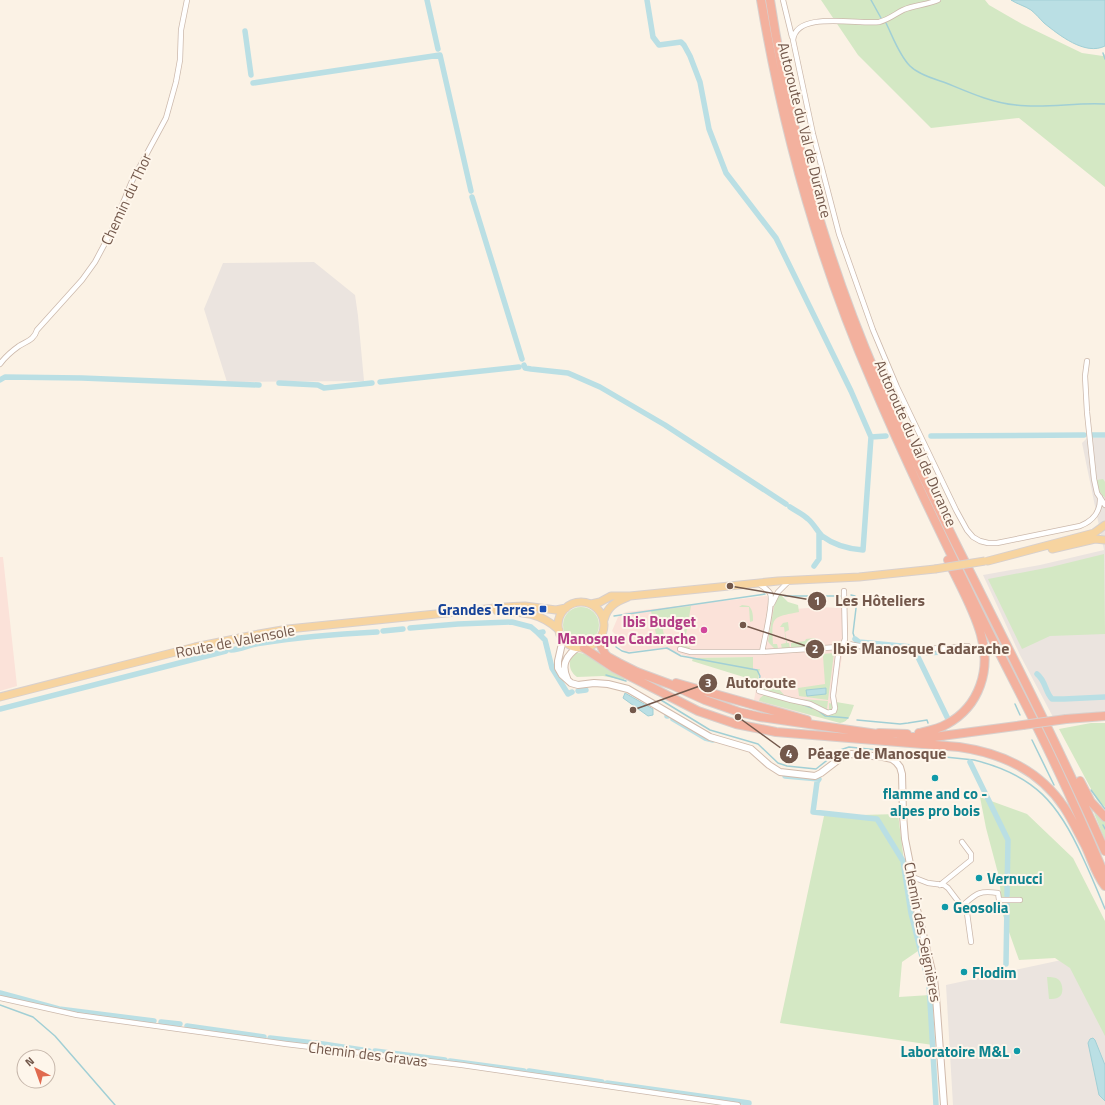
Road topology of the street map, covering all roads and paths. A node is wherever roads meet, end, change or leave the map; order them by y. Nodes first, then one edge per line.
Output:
1 (187, 0) edge
2 (761, 0) edge
3 (770, 0) edge
4 (783, 0) edge
5 (938, 0) edge
6 (793, 40) junction
7 (1087, 361) dead end
8 (0, 364) edge
9 (913, 475) junction
10 (1100, 497) junction
11 (1105, 501) edge
12 (1105, 505) edge
13 (1105, 525) edge
14 (1105, 540) edge
15 (987, 561) junction
16 (790, 580) junction
17 (757, 583) junction
18 (844, 591) dead end
19 (630, 596) junction
20 (591, 604) junction
21 (771, 606) junction
22 (566, 608) junction
23 (475, 610) junction
24 (604, 620) junction
25 (559, 630) junction
26 (563, 639) junction
27 (598, 640) junction
28 (844, 643) junction
29 (968, 646) dead end
30 (839, 647) junction
31 (580, 648) junction
32 (680, 649) dead end
33 (762, 652) junction
34 (646, 675) junction
35 (568, 681) junction
36 (672, 685) junction
37 (759, 691) dead end
38 (0, 697) edge
39 (1034, 701) junction
40 (1105, 716) edge
41 (1105, 720) edge
42 (1067, 721) junction
43 (1024, 727) junction
44 (837, 729) junction
45 (864, 733) junction
46 (888, 741) junction
47 (1105, 817) edge
48 (962, 842) dead end
49 (1105, 852) edge
50 (910, 876) junction
51 (1105, 876) edge
52 (940, 885) junction
53 (1105, 886) edge
54 (1000, 900) junction
55 (1020, 900) dead end
56 (962, 906) junction
57 (1000, 906) dead end
58 (971, 942) dead end
59 (0, 998) edge
60 (738, 1105) edge
61 (944, 1105) edge

1 - 8 street, Chemin du Thor
2 - 9 highway, Autoroute du Val de Durance
3 - 39 highway, Autoroute du Val de Durance
4 - 6 street
5 - 6 street
6 - 10 street
7 - 10 street
9 - 45 highway
9 - 51 highway, Autoroute du Val de Durance
10 - 11 street
10 - 12 street
13 - 15 main road
14 - 15 main road
15 - 16 main road, bridge
16 - 17 main road
16 - 21 street
17 - 19 main road
17 - 21 street
18 - 28 street
19 - 20 main road
19 - 24 main road
20 - 22 main road
20 - 24 main road
21 - 33 street
22 - 23 main road, Route de Valensole
22 - 25 main road
23 - 25 main road, Route de Valensole
23 - 38 main road, Route de Valensole
24 - 27 main road
25 - 26 main road
26 - 31 main road
26 - 35 street
27 - 31 main road
27 - 34 highway
28 - 29 street
28 - 30 street
30 - 33 street
30 - 37 street
31 - 35 street
31 - 46 highway
32 - 33 street
34 - 36 highway
34 - 44 highway
34 - 44 highway
35 - 50 street, Chemin des Seignières
36 - 44 highway
36 - 44 highway
39 - 47 highway
39 - 49 highway, Autoroute du Val de Durance
40 - 42 highway
41 - 42 highway
42 - 43 highway
43 - 45 highway
43 - 46 highway
44 - 45 highway
46 - 53 highway
48 - 52 street
50 - 52 street
50 - 61 street, Chemin des Seignières
52 - 56 street
54 - 55 street
54 - 56 street
54 - 57 street
56 - 58 street
59 - 60 street, Chemin des Gravas

